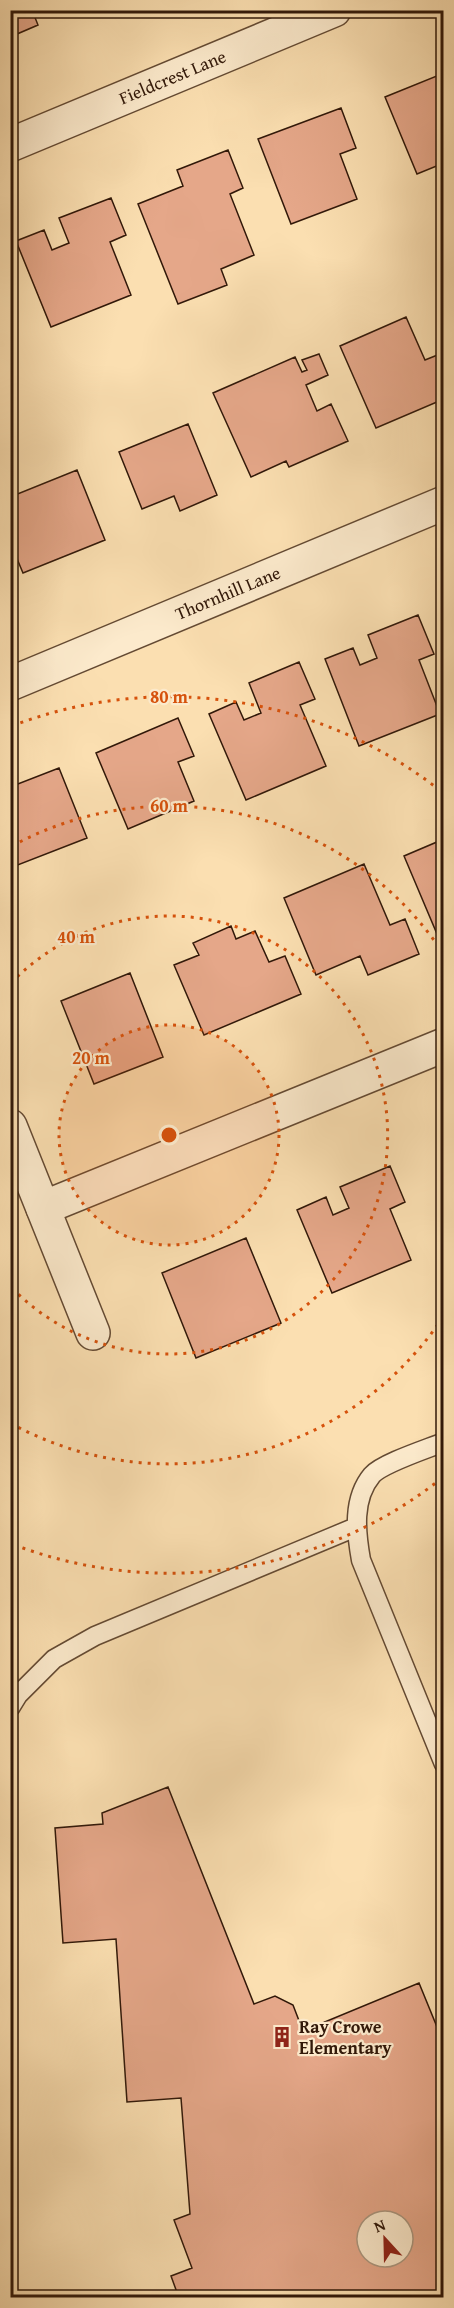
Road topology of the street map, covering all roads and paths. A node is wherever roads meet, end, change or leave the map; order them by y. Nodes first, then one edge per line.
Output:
1 (334, 10) edge
2 (10, 145) edge
3 (444, 503) edge
4 (10, 684) edge
5 (444, 1045) edge
6 (10, 1126) edge
7 (43, 1208) junction
8 (93, 1333) dead end
9 (444, 1442) edge
10 (356, 1527) junction
11 (10, 1708) edge
12 (444, 1764) edge

1 - 2 street, Fieldcrest Lane
3 - 4 street, Thornhill Lane
5 - 7 street
6 - 7 street
7 - 8 street
9 - 10 lane
10 - 11 lane
10 - 12 lane

